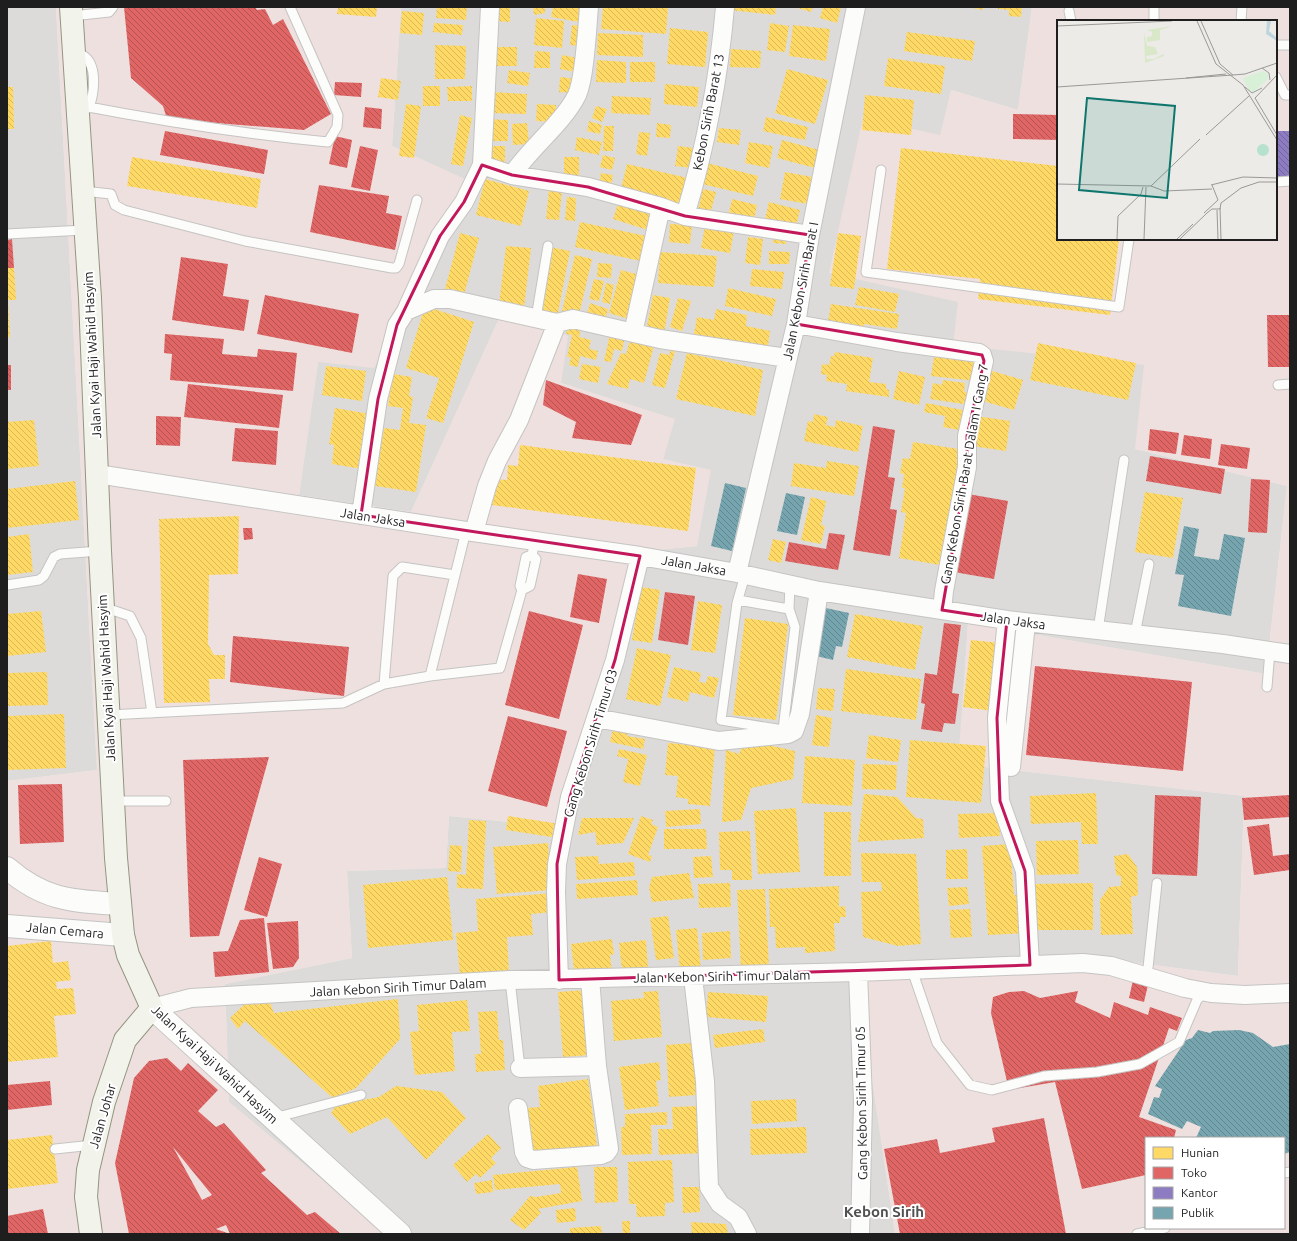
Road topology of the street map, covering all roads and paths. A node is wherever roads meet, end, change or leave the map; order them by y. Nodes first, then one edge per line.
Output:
1 (113, 7) edge
2 (290, 7) edge
3 (490, 7) edge
4 (589, 7) edge
5 (724, 7) edge
6 (856, 7) edge
7 (1154, 7) edge
8 (1242, 7) edge
9 (72, 11) edge
10 (1069, 11) dead end
11 (1071, 20) edge
12 (1154, 20) edge
13 (1241, 20) edge
14 (1277, 45) edge
15 (1290, 45) edge
16 (1277, 79) edge
17 (1290, 95) edge
18 (83, 106) junction
19 (482, 165) junction
20 (881, 170) dead end
21 (512, 175) junction
22 (1290, 181) edge
23 (1277, 182) edge
24 (83, 191) junction
25 (417, 200) dead end
26 (661, 207) junction
27 (685, 216) junction
28 (85, 230) junction
29 (7, 234) edge
30 (810, 235) junction
31 (1129, 240) edge
32 (548, 246) dead end
33 (406, 311) junction
34 (536, 318) junction
35 (557, 324) junction
36 (798, 325) junction
37 (633, 333) junction
38 (787, 358) junction
39 (1290, 384) edge
40 (1278, 385) dead end
41 (1124, 460) dead end
42 (98, 474) junction
43 (361, 515) junction
44 (470, 532) junction
45 (534, 548) junction
46 (100, 551) junction
47 (640, 556) junction
48 (1150, 564) dead end
49 (741, 574) junction
50 (455, 575) junction
51 (790, 584) junction
52 (7, 585) edge
53 (819, 591) junction
54 (738, 600) junction
55 (103, 607) junction
56 (789, 609) junction
57 (942, 610) junction
58 (1007, 620) junction
59 (1026, 623) junction
60 (1098, 630) junction
61 (1135, 634) junction
62 (1270, 651) junction
63 (1290, 654) edge
64 (430, 676) junction
65 (384, 684) junction
66 (1267, 687) dead end
67 (152, 712) junction
68 (108, 715) junction
69 (596, 718) junction
70 (1011, 767) dead end
71 (113, 801) junction
72 (166, 801) dead end
73 (7, 868) edge
74 (1157, 883) dead end
75 (120, 904) junction
76 (7, 926) edge
77 (123, 935) junction
78 (1030, 965) junction
79 (912, 970) junction
80 (858, 972) junction
81 (693, 977) junction
82 (1147, 977) junction
83 (590, 978) junction
84 (510, 980) junction
85 (559, 980) junction
86 (1204, 992) junction
87 (1290, 993) edge
88 (152, 1008) junction
89 (597, 1066) junction
90 (520, 1068) joint
91 (361, 1095) dead end
92 (518, 1108) dead end
93 (273, 1118) junction
94 (93, 1144) junction
95 (55, 1149) dead end
96 (1160, 1229) edge
97 (91, 1234) edge
98 (400, 1234) edge
99 (747, 1234) edge
100 (860, 1234) edge
101 (1137, 1234) edge

1 - 9 lane
2 - 18 lane
3 - 19 street
4 - 21 street
5 - 27 street, Kebon Sirih Barat 13
6 - 30 street, Jalan Kebon Sirih Barat I
7 - 12 lane
8 - 13 lane
9 - 18 main road, Jalan Kyai Haji Wahid Hasyim
10 - 11 lane
14 - 15 lane
16 - 17 lane
18 - 24 main road, Jalan Kyai Haji Wahid Hasyim
19 - 21 street
19 - 33 street
20 - 31 lane
21 - 26 street
22 - 23 lane
24 - 25 lane
24 - 28 main road, Jalan Kyai Haji Wahid Hasyim
26 - 27 street
26 - 37 street
27 - 30 street
28 - 29 lane
28 - 42 main road, Jalan Kyai Haji Wahid Hasyim
30 - 36 street, Jalan Kebon Sirih Barat I
32 - 34 lane
33 - 34 street
33 - 43 street
34 - 35 street
35 - 37 street
35 - 44 street
36 - 38 street, Jalan Kebon Sirih Barat I
36 - 57 street, Gang Kebon Sirih Barat Dalam I Gang 7
37 - 38 street
38 - 49 street, Jalan Kebon Sirih Barat I
39 - 40 lane
41 - 60 lane
42 - 43 street, Jalan Jaksa
42 - 46 main road, Jalan Kyai Haji Wahid Hasyim
43 - 44 street, Jalan Jaksa
44 - 45 street, Jalan Jaksa
44 - 50 lane
45 - 47 street, Jalan Jaksa
45 - 64 lane
46 - 52 lane
46 - 55 main road, Jalan Kyai Haji Wahid Hasyim
47 - 49 street, Jalan Jaksa
47 - 69 street, Gang Kebon Sirih Timur 03
48 - 61 lane
49 - 51 street, Jalan Jaksa
49 - 54 lane
50 - 64 lane
50 - 65 lane
51 - 53 street, Jalan Jaksa
51 - 56 lane
53 - 57 street, Jalan Jaksa
53 - 69 street
54 - 56 lane
54 - 56 lane
55 - 67 lane
55 - 68 main road, Jalan Kyai Haji Wahid Hasyim
57 - 58 street, Jalan Jaksa
58 - 59 street, Jalan Jaksa
58 - 78 street
59 - 60 street, Jalan Jaksa
59 - 70 street
60 - 61 street, Jalan Jaksa
61 - 62 street, Jalan Jaksa
62 - 63 street, Jalan Jaksa
62 - 66 lane
64 - 65 lane
65 - 67 lane
67 - 68 lane
68 - 71 main road, Jalan Kyai Haji Wahid Hasyim
69 - 85 street, Gang Kebon Sirih Timur 03
71 - 72 lane
71 - 75 main road, Jalan Kyai Haji Wahid Hasyim
73 - 75 street
74 - 82 lane
75 - 77 main road, Jalan Kyai Haji Wahid Hasyim
76 - 77 street, Jalan Cemara
77 - 88 main road, Jalan Kyai Haji Wahid Hasyim
78 - 79 street, Jalan Kebon Sirih Timur Dalam
78 - 82 street, Jalan Kebon Sirih Timur Dalam
79 - 80 street, Jalan Kebon Sirih Timur Dalam
79 - 86 lane
80 - 81 street, Jalan Kebon Sirih Timur Dalam
80 - 100 street, Gang Kebon Sirih Timur 05
81 - 83 street, Jalan Kebon Sirih Timur Dalam
81 - 99 street
82 - 86 street, Jalan Kebon Sirih Timur Dalam
83 - 85 street, Jalan Kebon Sirih Timur Dalam
83 - 89 street
84 - 85 street, Jalan Kebon Sirih Timur Dalam
84 - 88 street, Jalan Kebon Sirih Timur Dalam
84 - 90 lane
86 - 87 street, Jalan Kebon Sirih Timur Dalam
88 - 93 street, Jalan Kyai Haji Wahid Hasyim
88 - 94 main road, Jalan Johar
89 - 90 street
89 - 92 street
91 - 93 lane
93 - 98 street, Jalan Kyai Haji Wahid Hasyim
94 - 95 lane
94 - 97 main road, Jalan Johar
96 - 101 lane

